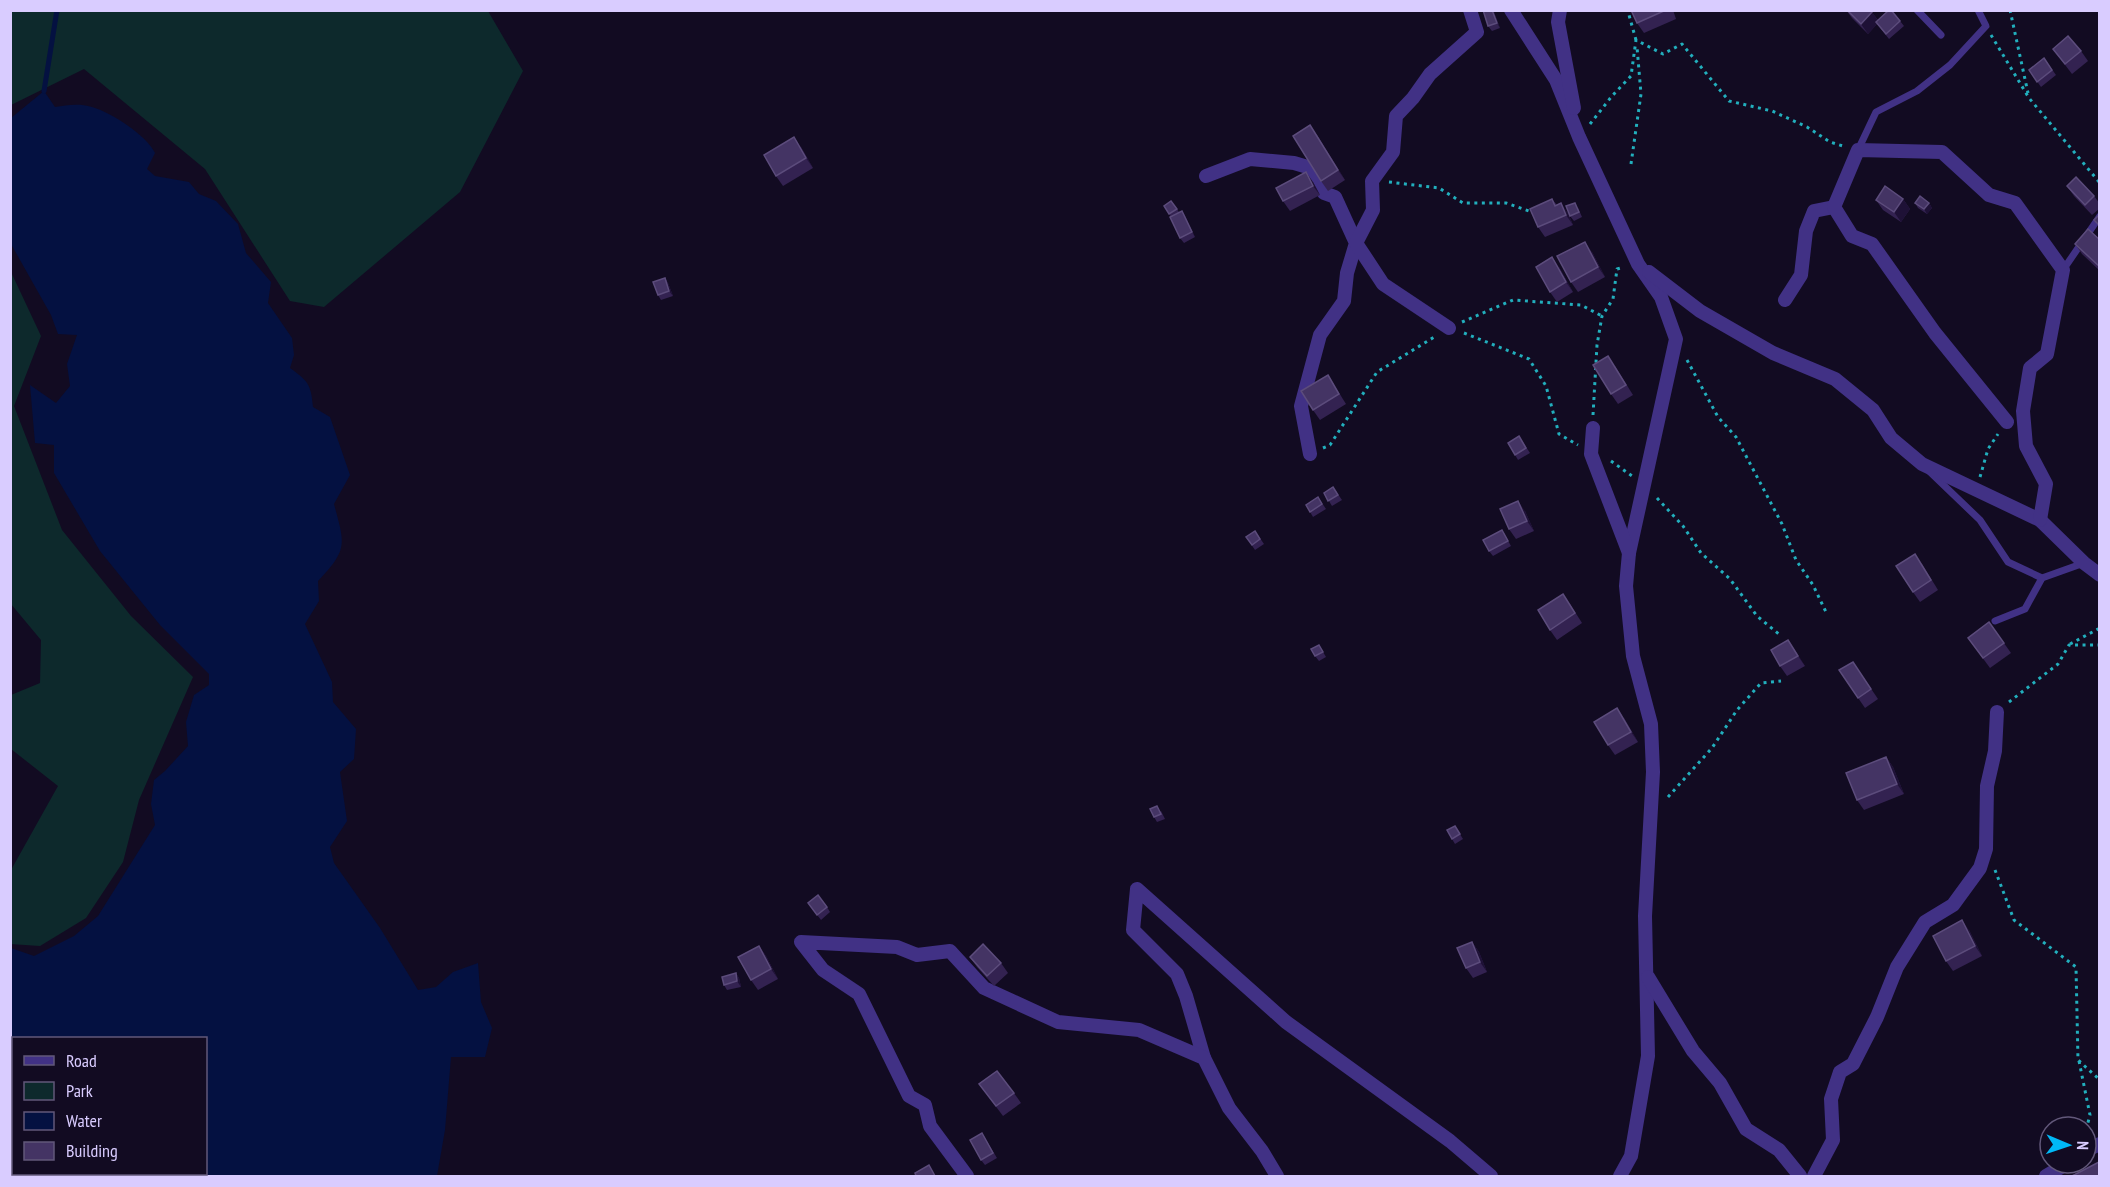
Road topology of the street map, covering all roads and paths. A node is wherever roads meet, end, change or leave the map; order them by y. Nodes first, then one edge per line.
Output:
1 (1470, 10) edge
2 (1511, 10) edge
3 (1560, 10) edge
4 (1634, 10) edge
5 (1917, 10) edge
6 (1978, 10) edge
7 (2010, 10) edge
8 (1986, 26) junction
9 (1941, 35) dead end
10 (1636, 40) junction
11 (2029, 98) junction
12 (1579, 137) junction
13 (1858, 150) junction
14 (1631, 164) dead end
15 (1206, 176) dead end
16 (1372, 180) junction
17 (2100, 183) edge
18 (1834, 207) junction
19 (1529, 211) edge
20 (2100, 216) edge
21 (1356, 243) junction
22 (1638, 264) junction
23 (2063, 270) junction
24 (1785, 300) dead end
25 (1602, 316) junction
26 (1449, 328) junction
27 (1676, 339) junction
28 (2007, 422) joint
29 (1593, 428) joint
30 (1310, 454) joint
31 (1591, 454) junction
32 (1922, 464) junction
33 (1643, 484) junction
34 (1977, 490) junction
35 (2040, 520) junction
36 (1629, 553) junction
37 (2084, 563) junction
38 (2100, 575) edge
39 (2042, 578) junction
40 (1826, 612) dead end
41 (1995, 621) dead end
42 (2100, 628) edge
43 (1780, 635) dead end
44 (2069, 645) junction
45 (2100, 645) edge
46 (1781, 681) dead end
47 (1996, 712) joint
48 (1652, 817) junction
49 (1986, 849) junction
50 (1648, 977) junction
51 (1204, 1058) junction
52 (2078, 1060) junction
53 (2100, 1080) edge
54 (2090, 1115) edge
55 (967, 1176) edge
56 (1277, 1176) edge
57 (1491, 1176) edge
58 (1620, 1176) edge
59 (1800, 1176) edge
60 (1814, 1176) edge

1 - 16 street
2 - 12 street
3 - 12 street
4 - 10 path
5 - 9 lane
6 - 8 lane
7 - 11 path
8 - 11 path
8 - 13 lane
10 - 12 path
10 - 13 path
10 - 14 path
11 - 17 path
12 - 22 street
13 - 18 street
13 - 23 street
15 - 21 street
16 - 19 path
16 - 21 street
18 - 24 street
18 - 28 street
20 - 23 lane
21 - 26 street
21 - 30 street
22 - 25 path
22 - 27 street
22 - 32 street
23 - 35 street
25 - 26 path
25 - 29 path
26 - 30 path
26 - 31 path
27 - 33 street
27 - 40 path
28 - 34 path
29 - 31 street
31 - 33 path
31 - 36 street
32 - 34 street
32 - 39 lane
33 - 36 street
33 - 43 path
34 - 35 street
35 - 37 street
36 - 48 street
37 - 38 street
37 - 39 lane
39 - 41 lane
42 - 44 path
44 - 45 path
44 - 47 path
46 - 48 path
47 - 49 street
48 - 50 street
49 - 52 path
49 - 60 street
50 - 58 street
50 - 59 street
51 - 55 street
51 - 56 street
51 - 57 street
52 - 53 path
52 - 54 path

